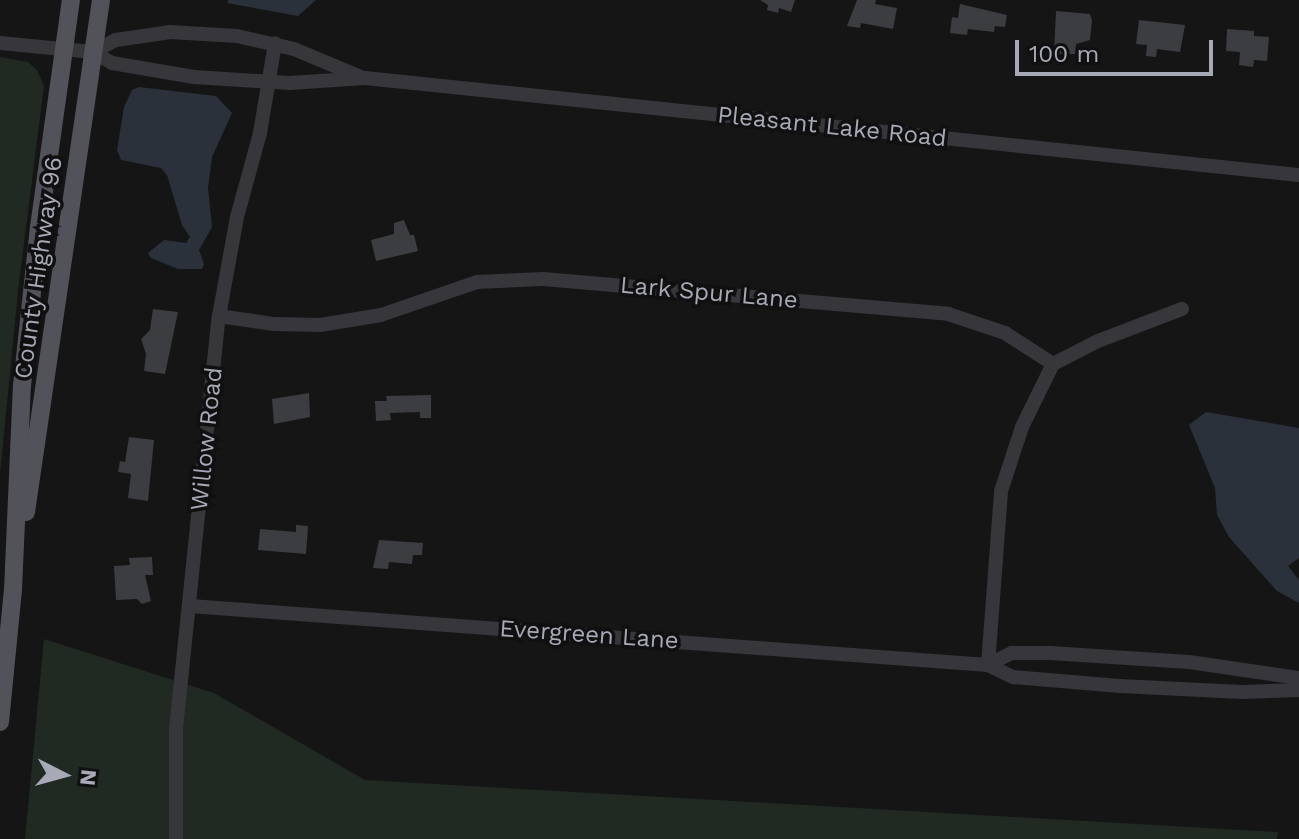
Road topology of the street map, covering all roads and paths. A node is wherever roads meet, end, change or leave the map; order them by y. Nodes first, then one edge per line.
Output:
1 (71, 0) edge
2 (101, 0) edge
3 (0, 43) edge
4 (275, 43) junction
5 (64, 50) junction
6 (93, 52) junction
7 (365, 78) junction
8 (268, 83) junction
9 (1298, 176) edge
10 (1182, 309) dead end
11 (219, 316) junction
12 (1053, 364) junction
13 (13, 590) junction
14 (190, 606) junction
15 (988, 665) junction
16 (1299, 678) edge
17 (1299, 690) edge
18 (0, 722) edge
19 (176, 839) edge

1 - 5 main road, County Highway 96
2 - 6 main road, County Highway 96
3 - 5 street
4 - 6 street, Pleasant Lake Road
4 - 7 street, Pleasant Lake Road
4 - 8 street, Willow Road
5 - 6 street
5 - 13 main road, County Highway 96
6 - 8 street, Pleasant Lake Road
6 - 13 main road, County Highway 96
7 - 8 street, Pleasant Lake Road
7 - 9 street, Pleasant Lake Road
8 - 11 street, Willow Road
10 - 12 street
11 - 12 street, Lark Spur Lane
11 - 14 street, Willow Road
12 - 15 street
13 - 18 main road, County Highway 96
14 - 15 street, Evergreen Lane
14 - 19 street, Willow Road
15 - 16 street, Evergreen Lane
15 - 17 street, Evergreen Lane

